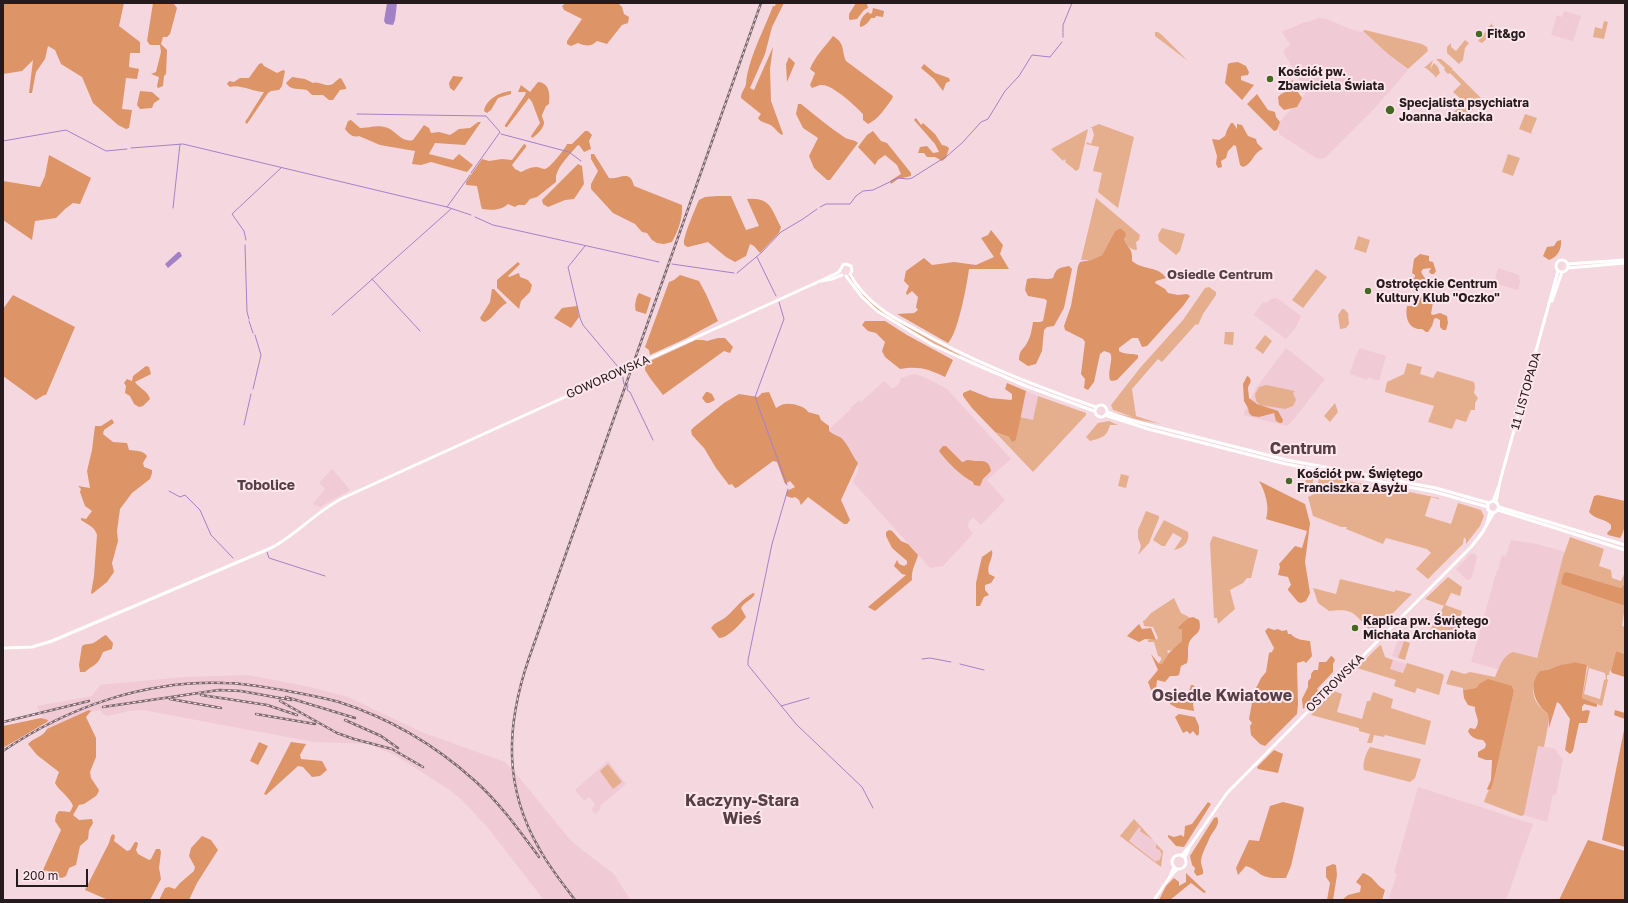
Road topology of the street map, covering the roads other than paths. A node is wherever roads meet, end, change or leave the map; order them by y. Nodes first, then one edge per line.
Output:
1 (1625, 262) edge
2 (1568, 266) junction
3 (840, 270) junction
4 (1560, 272) junction
5 (850, 274) junction
6 (844, 275) junction
7 (820, 281) junction
8 (1095, 409) junction
9 (1106, 414) junction
10 (1495, 501) junction
11 (1488, 505) junction
12 (1498, 508) junction
13 (1492, 512) junction
14 (1625, 546) edge
15 (1625, 550) edge
16 (3, 648) edge
17 (1183, 856) junction
18 (1174, 867) junction
19 (1177, 869) junction
20 (1169, 878) junction
21 (1154, 900) edge

1 - 2 main road
2 - 4 main road
2 - 4 main road
3 - 5 main road
3 - 6 main road
3 - 7 main road, GOWOROWSKA
4 - 10 main road, 11 LISTOPADA
5 - 6 main road
5 - 8 main road
6 - 7 main road, GOWOROWSKA
6 - 8 main road
7 - 16 main road, GOWOROWSKA
8 - 9 main road
8 - 9 main road
9 - 11 main road
10 - 11 main road
10 - 12 main road
11 - 13 main road
12 - 13 main road
12 - 14 main road
12 - 15 main road
13 - 17 main road, OSTROWSKA
17 - 18 main road
17 - 19 main road
18 - 19 main road
18 - 20 main road
19 - 20 main road
20 - 21 main road

